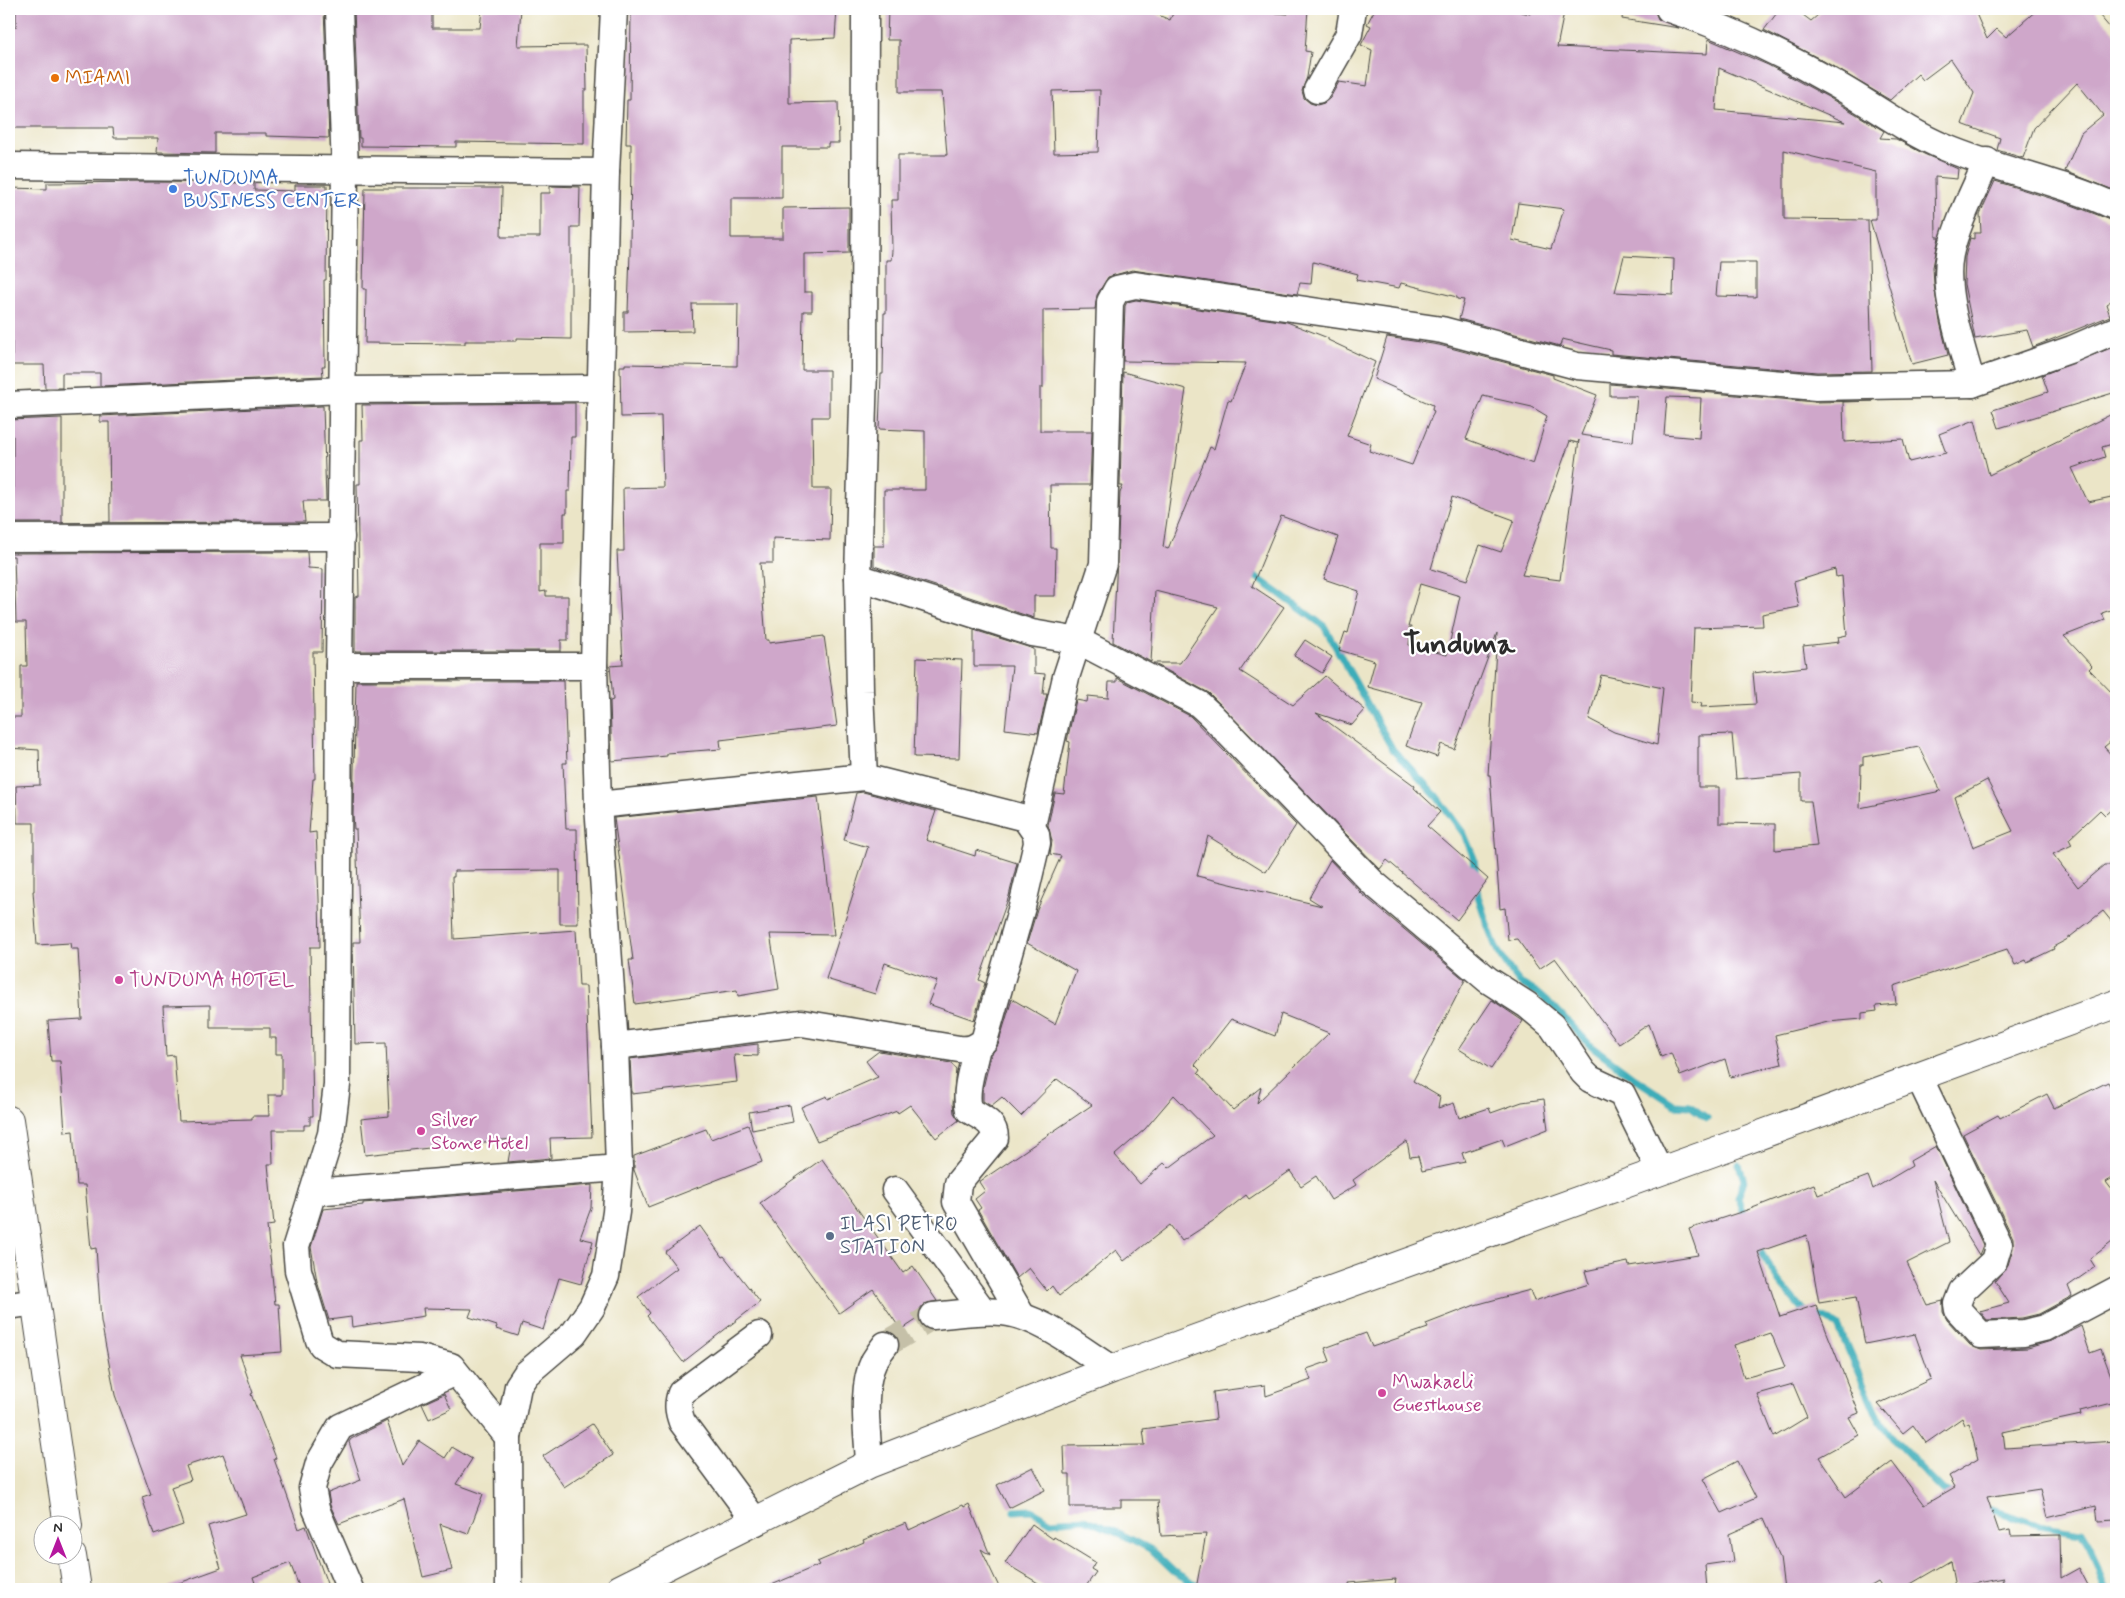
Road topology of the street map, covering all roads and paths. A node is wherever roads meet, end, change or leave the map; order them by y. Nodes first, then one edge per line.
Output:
1 (339, 9) edge
2 (614, 9) edge
3 (866, 9) edge
4 (1353, 9) edge
5 (1686, 11) edge
6 (1317, 90) dead end
7 (1987, 162) junction
8 (9, 166) edge
9 (345, 170) junction
10 (606, 172) junction
11 (2116, 206) edge
12 (2116, 330) edge
13 (1972, 384) junction
14 (600, 388) junction
15 (343, 390) junction
16 (9, 405) edge
17 (341, 537) junction
18 (9, 538) edge
19 (858, 577) junction
20 (1079, 641) junction
21 (339, 666) junction
22 (594, 666) junction
23 (864, 777) junction
24 (598, 805) junction
25 (1032, 826) junction
26 (2116, 1004) edge
27 (615, 1046) junction
28 (977, 1047) junction
29 (1919, 1077) junction
30 (9, 1120) edge
31 (619, 1168) junction
32 (1660, 1171) junction
33 (895, 1190) dead end
34 (313, 1192) junction
35 (2116, 1290) edge
36 (22, 1304) edge
37 (983, 1312) junction
38 (933, 1316) tunnel mouth
39 (1022, 1316) junction
40 (759, 1335) dead end
41 (885, 1345) tunnel mouth
42 (1112, 1369) junction
43 (455, 1372) junction
44 (508, 1437) junction
45 (869, 1464) junction
46 (66, 1516) edge
47 (756, 1522) junction
48 (74, 1566) edge
49 (77, 1589) edge
50 (350, 1589) edge
51 (509, 1589) edge
52 (620, 1589) edge

1 - 9 street
2 - 10 street
3 - 19 street
4 - 6 street
5 - 7 street
7 - 11 street
7 - 13 street
8 - 9 street
9 - 10 street
9 - 15 street
10 - 14 street
12 - 13 street
13 - 20 street
14 - 15 street
14 - 22 street
15 - 16 street
15 - 17 street
17 - 18 street
17 - 21 street
19 - 20 street
19 - 23 street
20 - 25 street
20 - 32 street
21 - 22 street
21 - 34 street
22 - 24 street
23 - 24 street
23 - 25 street
24 - 27 street
25 - 28 street
26 - 29 highway
27 - 28 street
27 - 31 street
28 - 39 street
29 - 32 highway
29 - 35 street
30 - 36 highway
31 - 34 street
31 - 44 street
32 - 42 highway
33 - 37 street
34 - 43 street
36 - 46 highway
37 - 38 street
37 - 39 street
39 - 42 street
40 - 47 street
41 - 45 street
42 - 45 highway
43 - 44 street
43 - 50 street
44 - 51 street
45 - 47 highway
47 - 52 highway
48 - 49 highway

